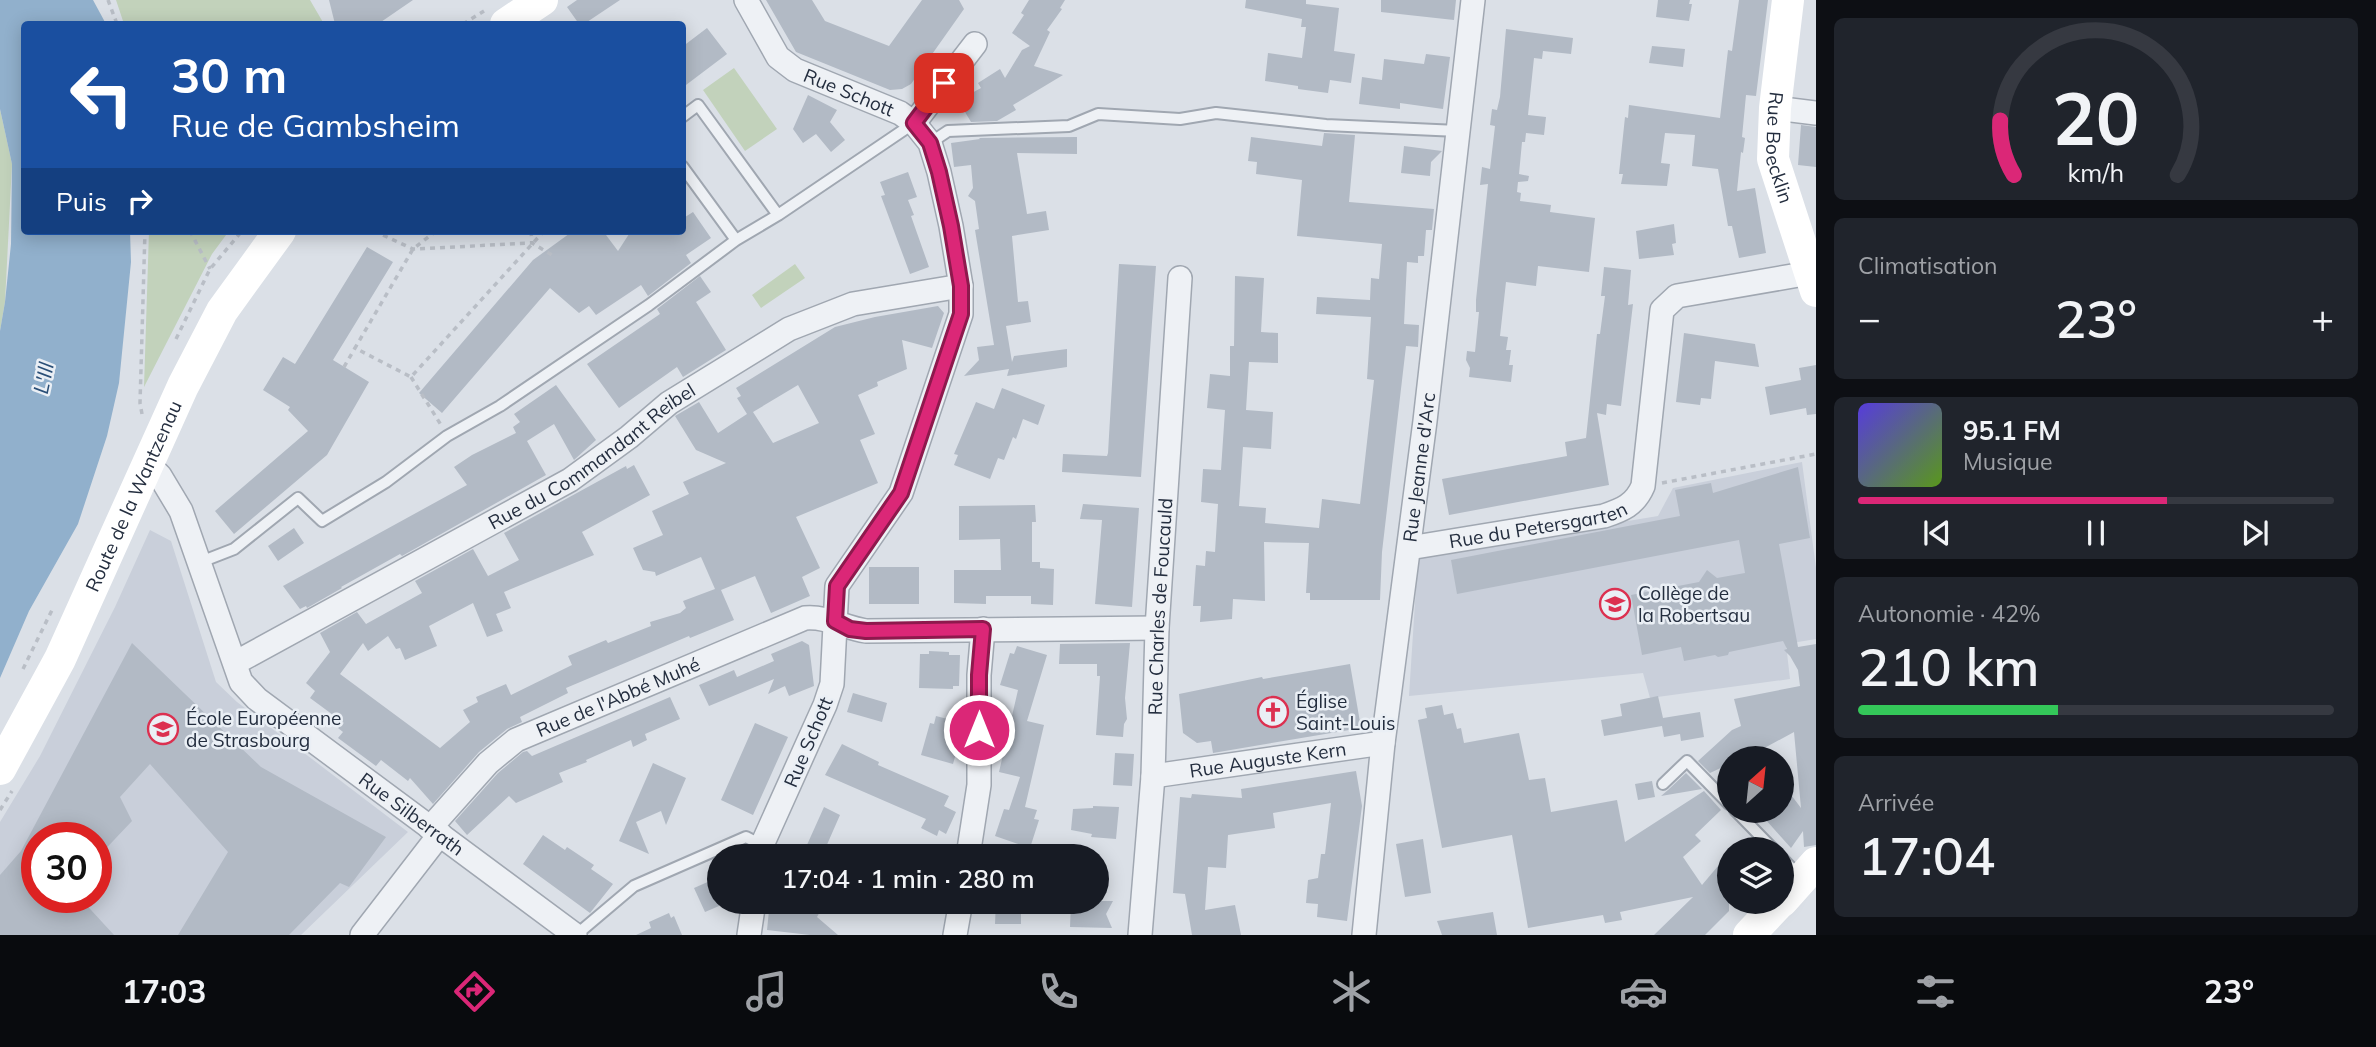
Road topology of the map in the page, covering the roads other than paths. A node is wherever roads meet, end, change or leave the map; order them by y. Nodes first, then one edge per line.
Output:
1 (542, 0) edge
2 (746, 0) edge
3 (1473, 0) edge
4 (1788, 0) edge
5 (510, 21) edge
6 (975, 44) dead end
7 (1775, 108) junction
8 (1816, 113) edge
9 (686, 114) edge
10 (914, 123) junction
11 (1458, 131) junction
12 (930, 143) junction
13 (686, 171) edge
14 (778, 215) junction
15 (277, 235) edge
16 (736, 240) junction
17 (1180, 278) dead end
18 (1813, 282) edge
19 (961, 286) junction
20 (148, 464) junction
21 (1409, 548) junction
22 (198, 563) junction
23 (835, 621) junction
24 (1157, 628) junction
25 (983, 629) junction
26 (235, 663) junction
27 (1384, 743) junction
28 (0, 769) edge
29 (1153, 776) junction
30 (1663, 784) dead end
31 (1717, 792) edge
32 (1748, 823) edge
33 (435, 831) junction
34 (1761, 837) edge
35 (730, 844) edge
36 (754, 844) edge
37 (764, 844) edge
38 (970, 844) edge
39 (707, 854) edge
40 (752, 914) edge
41 (958, 914) edge
42 (1765, 914) edge
43 (362, 935) edge
44 (576, 935) edge
45 (749, 935) edge
46 (954, 935) edge
47 (1140, 935) edge
48 (1364, 935) edge
49 (1749, 935) edge

1 - 5 street
2 - 10 street, Rue Schott
3 - 11 street, Rue Jeanne d'Arc
4 - 7 street, Rue Boecklin
6 - 10 street
7 - 8 street
7 - 18 street, Rue Boecklin
9 - 14 lane
10 - 12 street, Rue Schott
10 - 14 lane
11 - 12 lane
11 - 21 street, Rue Jeanne d'Arc
12 - 19 street, Rue Schott
13 - 16 lane
14 - 16 lane
15 - 20 street, Route de la Wantzenau
16 - 22 lane
17 - 24 street, Rue Charles de Foucauld
18 - 21 street, Rue du Petersgarten
19 - 23 street, Rue Schott
19 - 26 street, Rue du Commandant Reibel
20 - 22 street, Rue Silberrath
20 - 28 street, Route de la Wantzenau
21 - 27 street, Rue Jeanne d'Arc
22 - 26 street, Rue Silberrath
23 - 25 street, Rue de l'Abbé Muhé
23 - 33 street, Rue de l'Abbé Muhé
23 - 37 street, Rue Schott
24 - 25 street, Rue de l'Abbé Muhé
24 - 29 street, Rue Charles de Foucauld
25 - 38 street
26 - 33 street, Rue Silberrath
27 - 29 street, Rue Auguste Kern
27 - 48 street, Rue Jeanne d'Arc
29 - 47 street, Rue Charles de Foucauld
30 - 31 lane
32 - 34 lane
33 - 43 street, Rue de l'Abbé Muhé
33 - 44 street, Rue Silberrath
35 - 36 lane
39 - 44 lane
40 - 45 street
41 - 46 street
42 - 49 street

